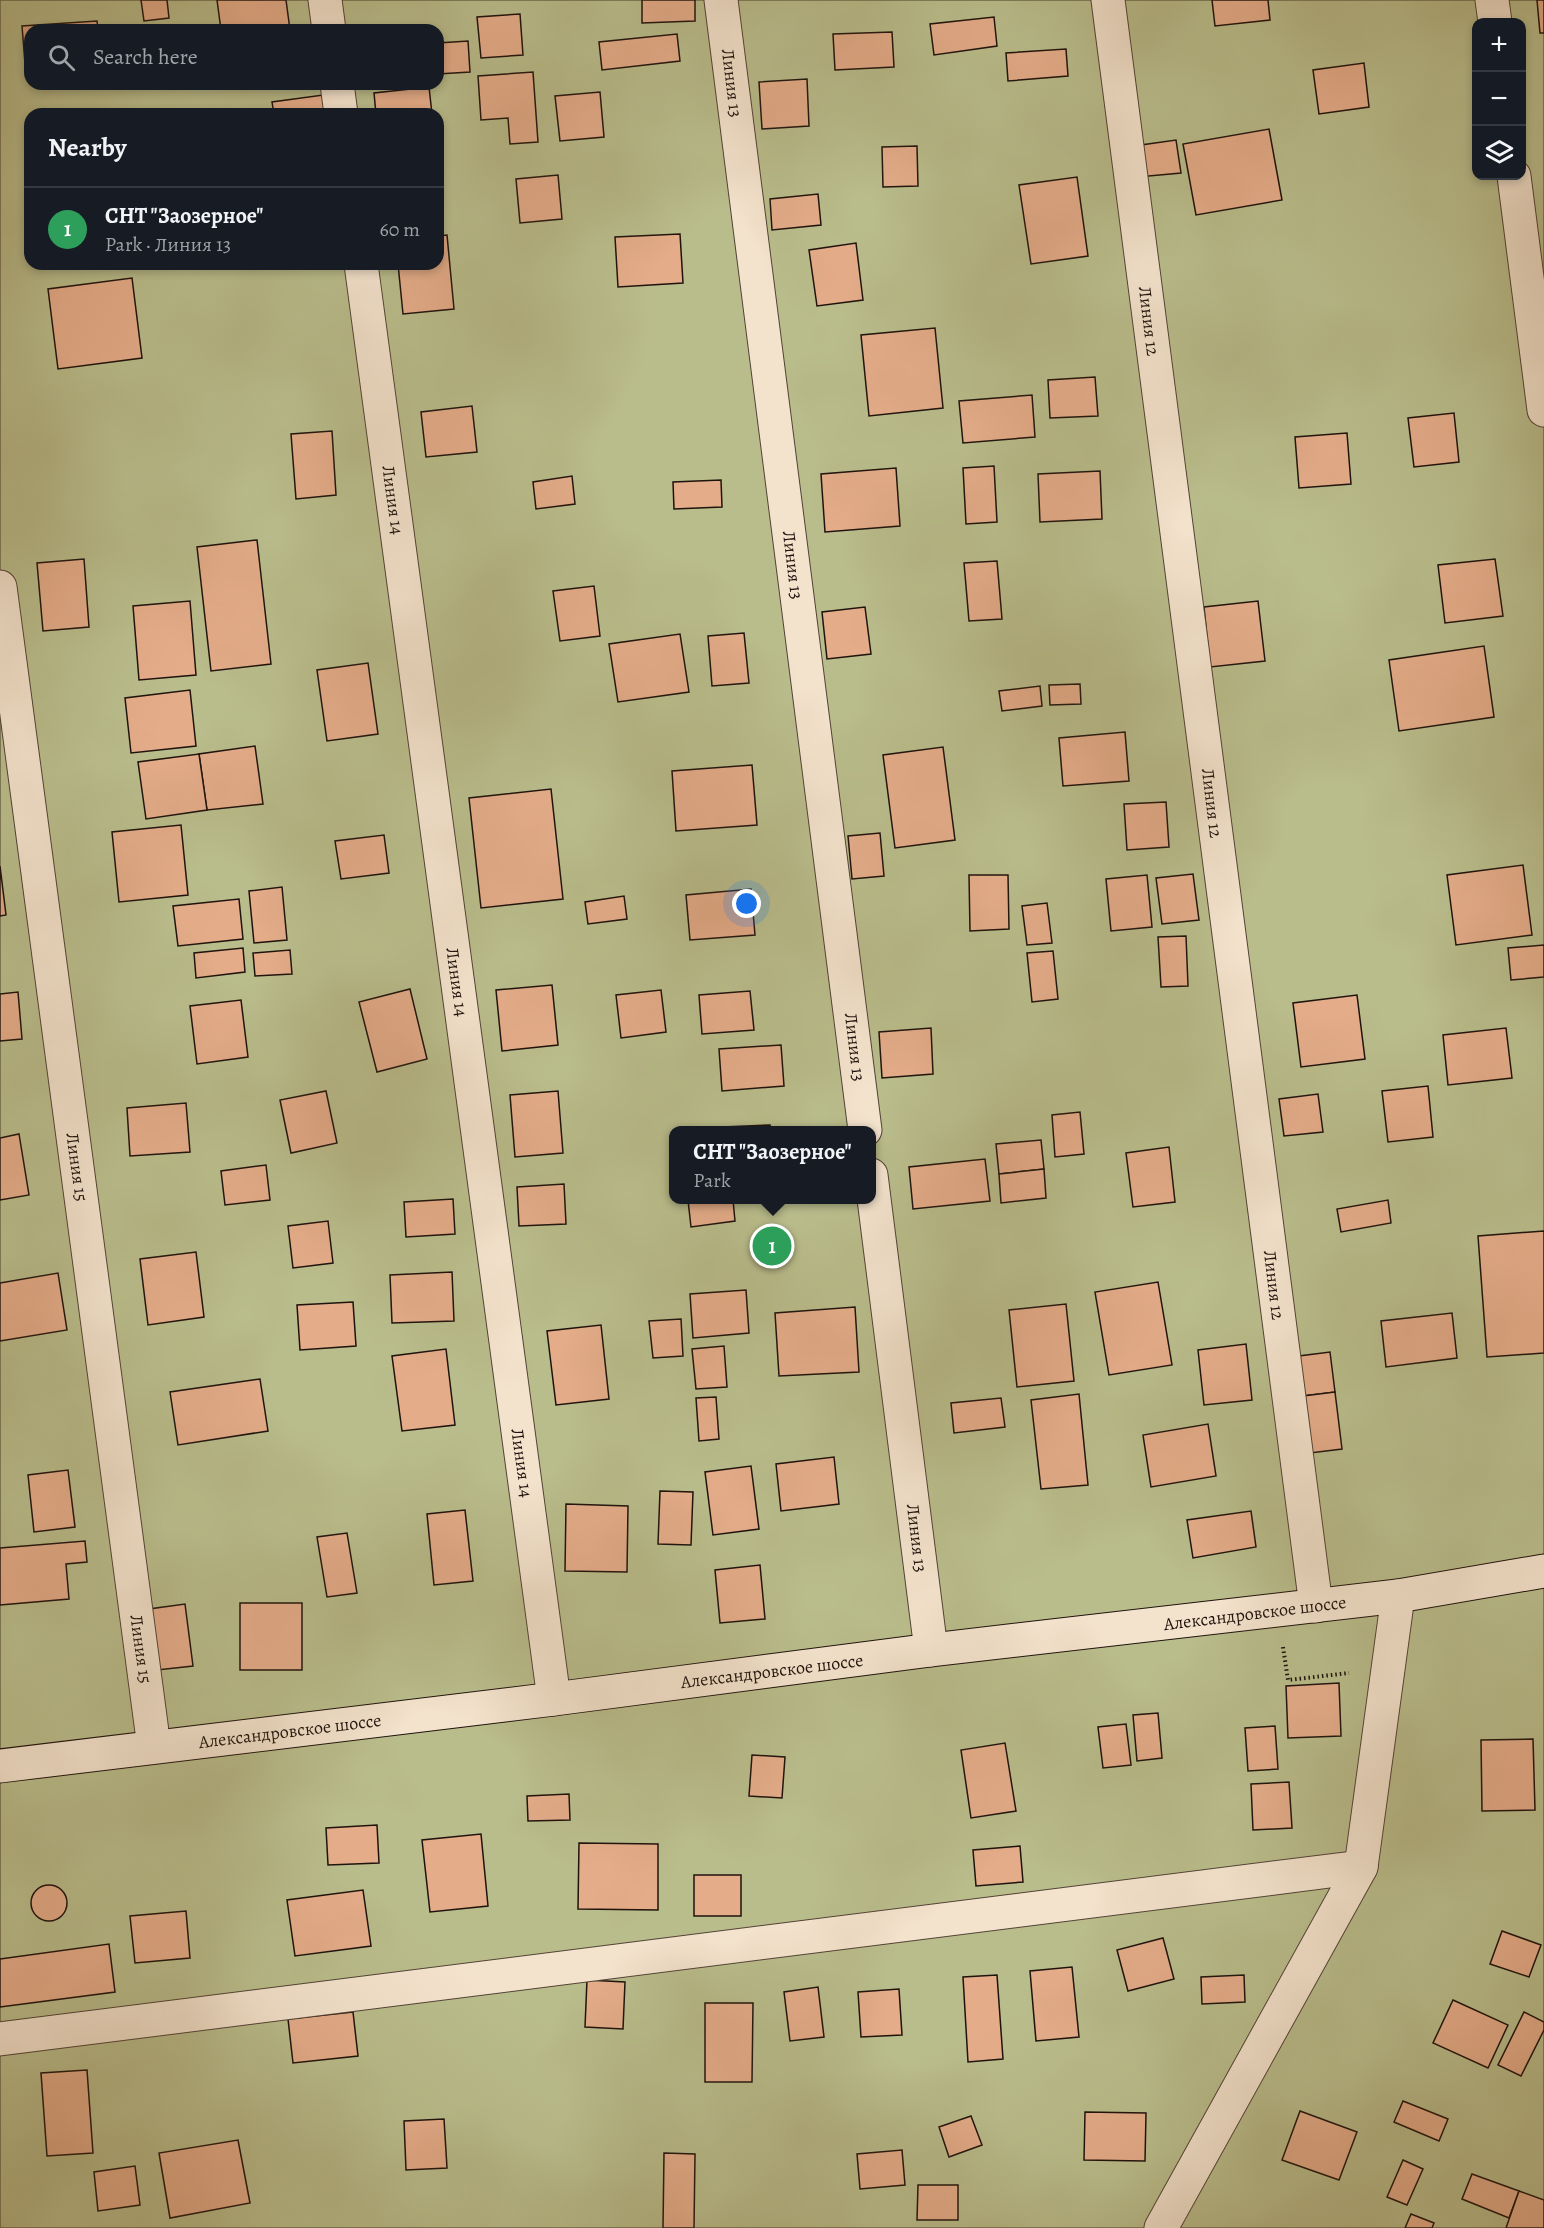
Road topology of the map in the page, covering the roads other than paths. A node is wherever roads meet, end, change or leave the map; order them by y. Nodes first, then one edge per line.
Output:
1 (325, 0) edge
2 (721, 0) edge
3 (1108, 0) edge
4 (1492, 0) edge
5 (1494, 18) edge
6 (328, 24) edge
7 (338, 90) edge
8 (340, 108) edge
9 (1515, 180) edge
10 (362, 270) edge
11 (1544, 410) edge
12 (0, 587) edge
13 (864, 1126) edge
14 (875, 1204) edge
15 (1544, 1571) edge
16 (1398, 1596) junction
17 (1316, 1606) junction
18 (932, 1650) junction
19 (554, 1699) junction
20 (154, 1747) junction
21 (0, 1766) edge
22 (1361, 1867) junction
23 (0, 2039) edge
24 (1161, 2228) edge

1 - 6 street
2 - 13 street, Линия 13
3 - 17 street, Линия 12
4 - 5 street
7 - 8 street
9 - 11 street
10 - 19 street, Линия 14
12 - 20 street, Линия 15
14 - 18 street, Линия 13
15 - 16 street, Александровское шоссе
16 - 17 street, Александровское шоссе
16 - 22 street
17 - 18 street, Александровское шоссе
18 - 19 street, Александровское шоссе
19 - 20 street, Александровское шоссе
20 - 21 street, Александровское шоссе
22 - 23 street
22 - 24 street

